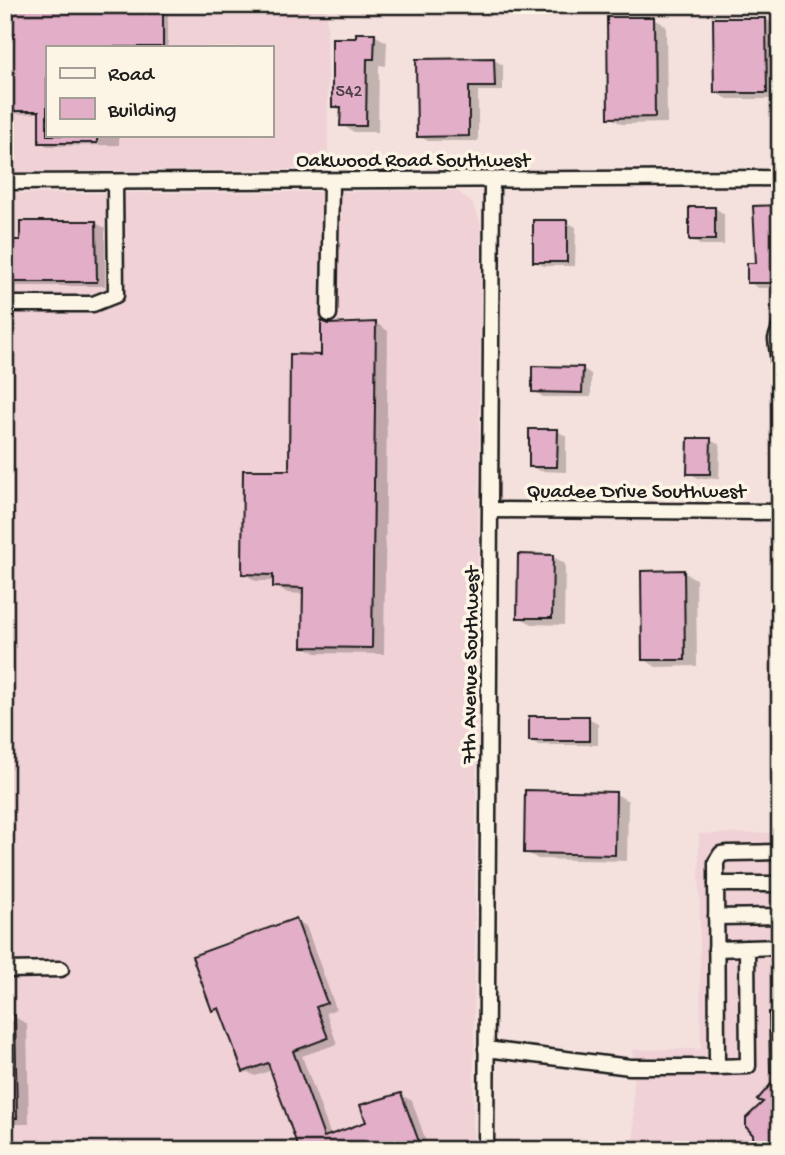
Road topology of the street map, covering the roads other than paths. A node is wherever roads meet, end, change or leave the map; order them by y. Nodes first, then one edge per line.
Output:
1 (780, 178) edge
2 (492, 180) junction
3 (115, 181) junction
4 (331, 181) junction
5 (5, 182) edge
6 (5, 304) edge
7 (329, 314) dead end
8 (780, 327) edge
9 (780, 372) edge
10 (491, 510) junction
11 (780, 512) edge
12 (780, 852) edge
13 (716, 884) junction
14 (780, 884) edge
15 (780, 916) edge
16 (716, 917) junction
17 (780, 947) edge
18 (747, 948) junction
19 (716, 949) junction
20 (61, 969) dead end
21 (5, 970) edge
22 (486, 1049) junction
23 (717, 1067) junction
24 (486, 1150) edge

1 - 2 street, Oakwood Road Southwest
2 - 4 street, Oakwood Road Southwest
2 - 10 street, 7th Avenue Southwest
3 - 4 street, Oakwood Road Southwest
3 - 5 street, Oakwood Road Southwest
3 - 6 street
4 - 7 street
8 - 9 street
10 - 11 street, Quadee Drive Southwest
10 - 22 street, 7th Avenue Southwest
12 - 13 street
13 - 14 street
13 - 16 street
15 - 16 street
16 - 19 street
17 - 18 street
18 - 19 street
18 - 23 street
19 - 23 street
20 - 21 street
22 - 23 street
22 - 24 street, 7th Avenue Southwest

